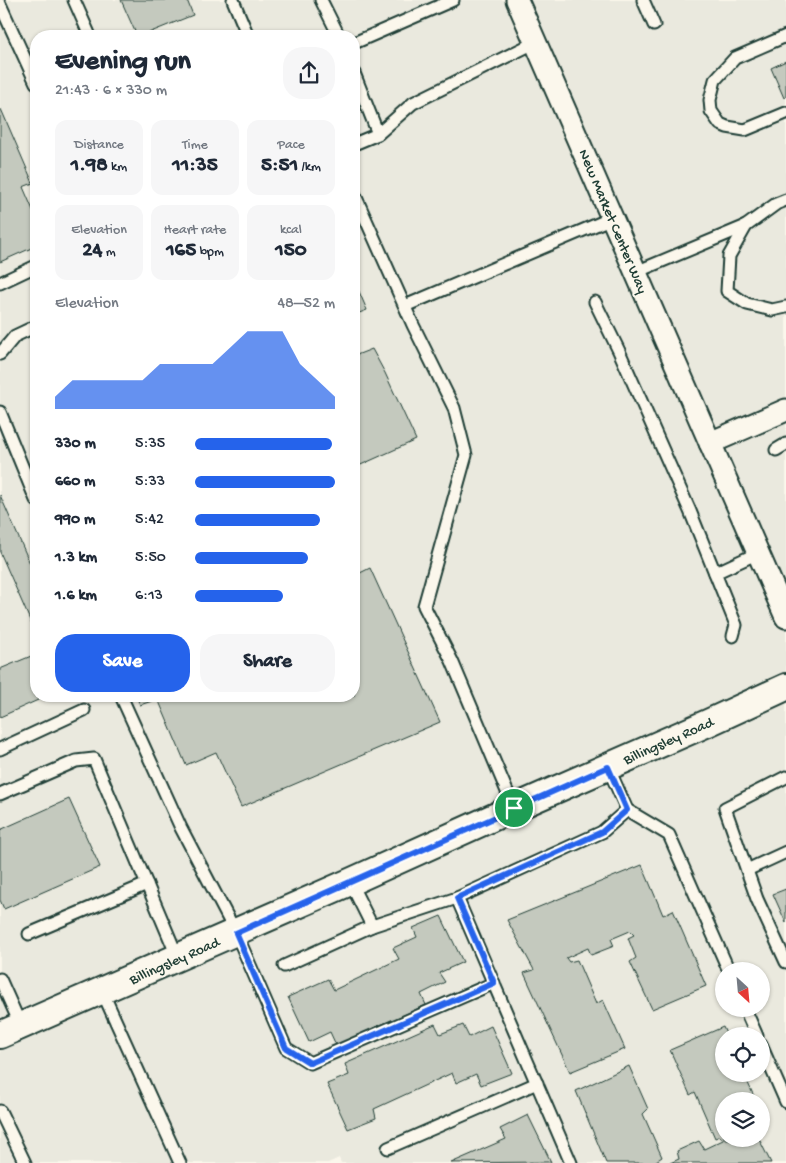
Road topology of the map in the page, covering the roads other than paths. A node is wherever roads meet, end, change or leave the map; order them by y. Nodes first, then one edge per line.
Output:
1 (74, 0) edge
2 (233, 0) edge
3 (322, 0) edge
4 (453, 0) edge
5 (517, 0) edge
6 (643, 0) edge
7 (0, 4) edge
8 (654, 25) dead end
9 (87, 30) edge
10 (246, 30) edge
11 (335, 30) edge
12 (786, 36) edge
13 (360, 40) edge
14 (536, 42) junction
15 (30, 70) edge
16 (360, 88) edge
17 (786, 113) edge
18 (378, 134) junction
19 (360, 142) edge
20 (786, 200) edge
21 (360, 206) edge
22 (612, 218) junction
23 (746, 226) junction
24 (30, 269) edge
25 (636, 272) junction
26 (0, 283) edge
27 (595, 302) dead end
28 (405, 306) junction
29 (786, 307) edge
30 (30, 329) edge
31 (0, 354) edge
32 (786, 410) edge
33 (0, 412) edge
34 (710, 443) junction
35 (30, 485) edge
36 (758, 553) junction
37 (714, 572) junction
38 (786, 616) edge
39 (733, 636) dead end
40 (786, 687) edge
41 (124, 702) edge
42 (84, 710) dead end
43 (0, 749) edge
44 (608, 767) junction
45 (786, 777) edge
46 (0, 794) edge
47 (514, 808) junction
48 (627, 810) junction
49 (786, 852) edge
50 (747, 870) junction
51 (350, 882) junction
52 (147, 884) junction
53 (457, 898) junction
54 (372, 926) junction
55 (236, 933) junction
56 (29, 934) dead end
57 (178, 958) junction
58 (725, 962) edge
59 (786, 962) edge
60 (284, 966) dead end
61 (0, 979) edge
62 (494, 983) junction
63 (102, 991) junction
64 (10, 1031) edge
65 (770, 1066) edge
66 (537, 1084) junction
67 (786, 1102) edge
68 (0, 1111) edge
69 (388, 1148) dead end
70 (25, 1163) edge
71 (180, 1163) edge
72 (571, 1163) edge

1 - 9 lane
2 - 10 lane
3 - 11 lane
4 - 13 lane
5 - 14 street, New Market Center Way
6 - 8 lane
7 - 15 lane
12 - 17 lane
14 - 18 lane
14 - 22 street, New Market Center Way
16 - 18 lane
18 - 19 lane
20 - 23 lane
21 - 28 lane
22 - 25 street, New Market Center Way
22 - 28 lane
23 - 25 lane
23 - 29 lane
24 - 26 lane
25 - 34 street, New Market Center Way
27 - 37 lane
28 - 47 lane
30 - 31 lane
32 - 34 street
33 - 35 lane
34 - 36 street, New Market Center Way
36 - 37 lane
36 - 38 street, New Market Center Way
37 - 39 lane
40 - 44 street, Billingsley Road
41 - 55 lane
42 - 43 lane
44 - 47 street, Billingsley Road
44 - 48 lane
45 - 50 lane
46 - 52 lane
47 - 51 street, Billingsley Road
48 - 53 lane
48 - 58 lane
49 - 50 lane
50 - 59 lane
51 - 54 lane
51 - 55 street, Billingsley Road
52 - 56 lane
52 - 57 lane
53 - 54 lane
53 - 62 lane
54 - 60 lane
55 - 57 street, Billingsley Road
55 - 62 lane
57 - 63 street, Billingsley Road
61 - 64 lane
62 - 66 lane
63 - 64 street, Billingsley Road
63 - 71 lane
65 - 67 lane
66 - 69 lane
66 - 72 lane
68 - 70 lane

